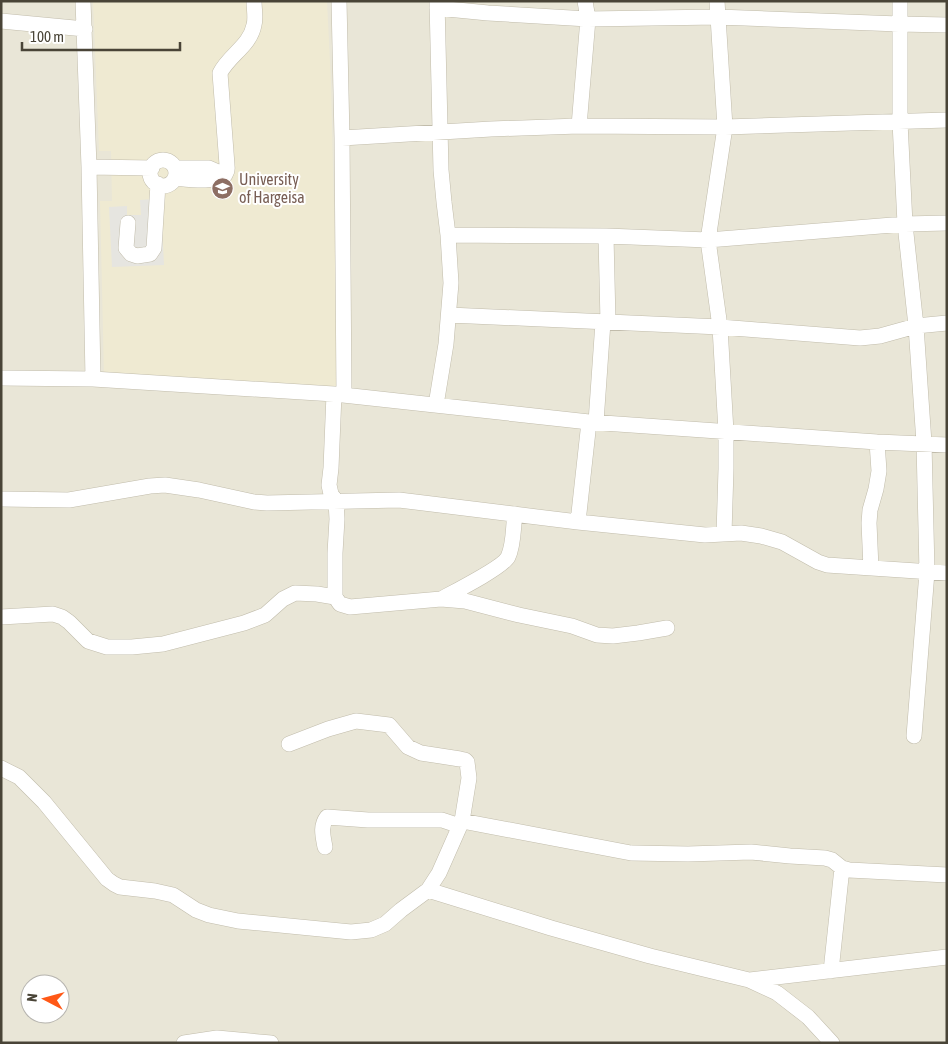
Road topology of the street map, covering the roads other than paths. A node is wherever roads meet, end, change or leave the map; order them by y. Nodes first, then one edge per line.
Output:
1 (83, 1) edge
2 (254, 1) edge
3 (339, 1) edge
4 (586, 1) edge
5 (717, 1) edge
6 (900, 1) edge
7 (437, 5) edge
8 (718, 17) junction
9 (588, 18) junction
10 (1, 21) edge
11 (899, 24) junction
12 (947, 25) edge
13 (85, 29) junction
14 (947, 120) edge
15 (900, 122) junction
16 (579, 126) junction
17 (725, 126) junction
18 (441, 132) junction
19 (342, 138) junction
20 (89, 171) junction
21 (175, 173) junction
22 (154, 177) junction
23 (128, 223) dead end
24 (904, 224) junction
25 (947, 224) edge
26 (448, 235) junction
27 (606, 236) junction
28 (708, 240) junction
29 (449, 316) junction
30 (605, 322) junction
31 (947, 323) edge
32 (916, 326) junction
33 (720, 328) junction
34 (1, 378) edge
35 (93, 379) junction
36 (339, 395) junction
37 (436, 405) junction
38 (593, 422) junction
39 (726, 432) junction
40 (877, 442) junction
41 (924, 443) junction
42 (947, 445) edge
43 (1, 499) edge
44 (336, 501) junction
45 (515, 514) junction
46 (578, 522) junction
47 (724, 534) junction
48 (871, 568) junction
49 (927, 572) junction
50 (947, 573) edge
51 (335, 598) junction
52 (442, 600) junction
53 (1, 617) edge
54 (667, 628) dead end
55 (914, 736) dead end
56 (289, 744) dead end
57 (1, 768) edge
58 (461, 823) junction
59 (325, 847) dead end
60 (842, 868) junction
61 (947, 875) edge
62 (428, 890) junction
63 (947, 957) edge
64 (831, 971) junction
65 (749, 980) junction
66 (184, 1043) edge
67 (271, 1043) edge
68 (832, 1043) edge

1 - 13 street
2 - 21 street
3 - 19 street
4 - 9 street
5 - 8 street
6 - 11 street
7 - 9 street
7 - 18 street
8 - 9 street
8 - 11 street
8 - 17 street
9 - 16 street
10 - 13 street
11 - 12 street
11 - 15 street
13 - 20 street
14 - 15 street
15 - 17 street
15 - 24 street
16 - 17 street
16 - 18 street
17 - 28 street
18 - 19 street
18 - 26 street
19 - 36 street
20 - 22 street
20 - 35 street
21 - 22 street
21 - 22 street
22 - 23 street
24 - 25 street
24 - 28 street
24 - 32 street
26 - 27 street
26 - 29 street
27 - 28 street
27 - 30 street
28 - 33 street
29 - 30 street
29 - 37 street
30 - 33 street
30 - 38 street
31 - 32 street
32 - 33 street
32 - 41 street
33 - 39 street
34 - 35 street
35 - 36 street
36 - 37 street
36 - 44 street
37 - 38 street
38 - 39 street
38 - 46 street
39 - 40 street
39 - 47 street
40 - 41 street
40 - 48 street
41 - 42 street
41 - 49 street
43 - 44 street
44 - 45 street
44 - 51 street
45 - 46 street
45 - 52 street
46 - 47 street
47 - 48 street
48 - 49 street
49 - 50 street
49 - 55 street
51 - 52 street
51 - 53 street
52 - 54 street
56 - 58 street
57 - 62 street
58 - 59 street
58 - 60 street
58 - 62 street
60 - 61 street
60 - 64 street
62 - 65 street
63 - 64 street
64 - 65 street
65 - 68 street
66 - 67 street

